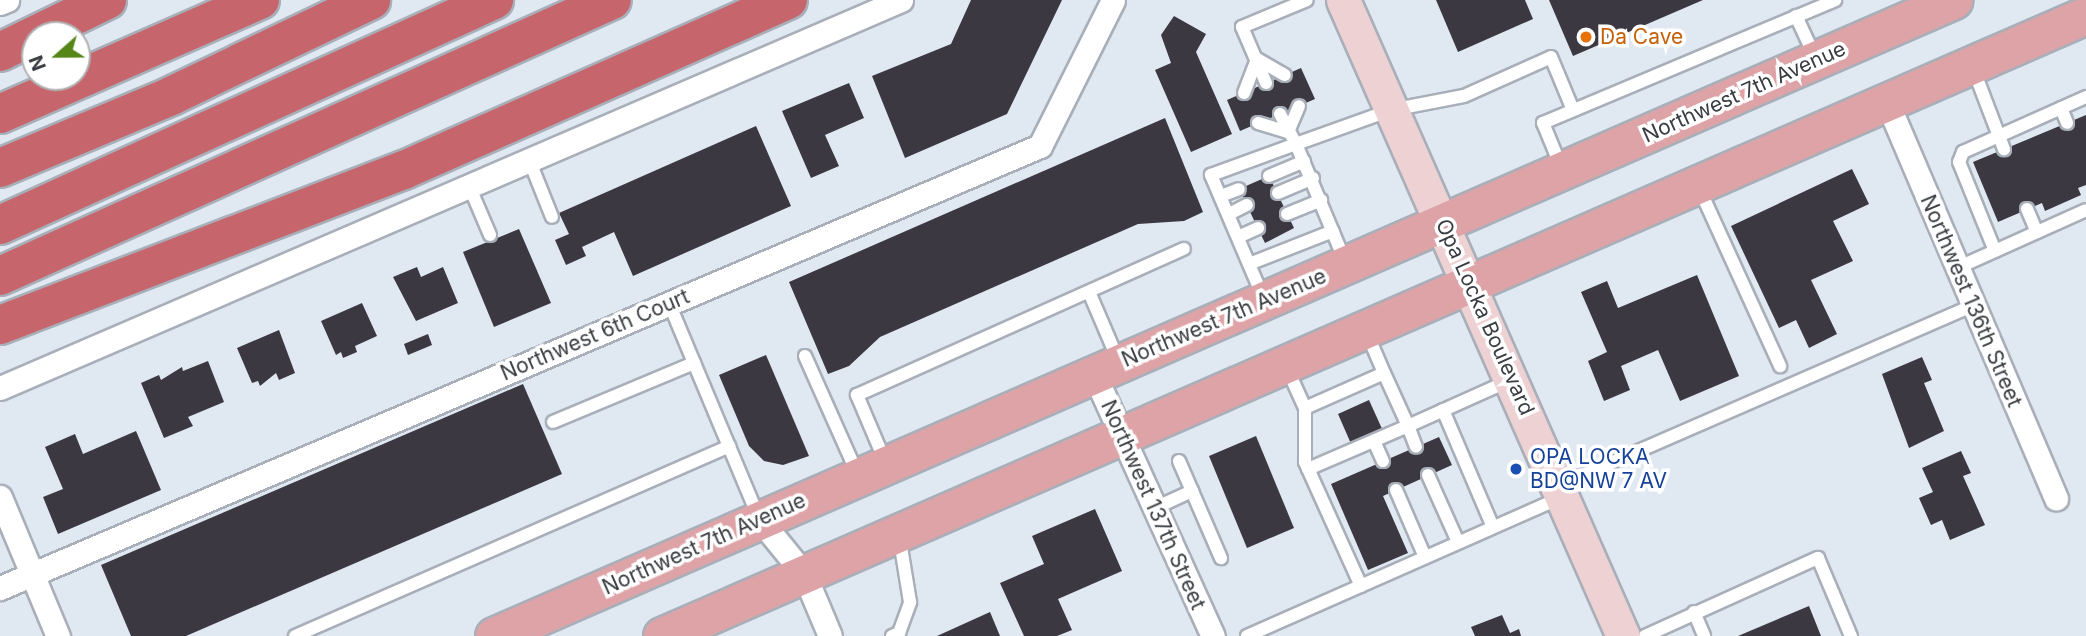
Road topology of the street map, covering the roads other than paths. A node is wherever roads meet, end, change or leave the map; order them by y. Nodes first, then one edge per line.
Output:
1 (7, 0) edge
2 (107, 0) edge
3 (260, 0) edge
4 (371, 0) edge
5 (494, 0) edge
6 (612, 0) edge
7 (788, 0) edge
8 (901, 0) edge
9 (1113, 0) edge
10 (1307, 0) edge
11 (1343, 0) edge
12 (1835, 0) edge
13 (1953, 0) edge
14 (0, 3) edge
15 (1912, 8) edge
16 (2086, 15) edge
17 (1796, 16) junction
18 (0, 52) edge
19 (1257, 60) junction
20 (1816, 60) junction
21 (1971, 65) junction
22 (1285, 75) dead end
23 (1266, 83) dead end
24 (1244, 93) dead end
25 (2086, 97) edge
26 (1887, 102) junction
27 (1299, 106) dead end
28 (2061, 108) junction
29 (1391, 110) junction
30 (1573, 110) junction
31 (0, 114) edge
32 (1280, 114) dead end
33 (1258, 123) dead end
34 (2067, 123) dead end
35 (1288, 132) junction
36 (1999, 135) junction
37 (1296, 144) junction
38 (2004, 149) dead end
39 (1304, 161) junction
40 (530, 162) junction
41 (0, 168) edge
42 (1563, 171) junction
43 (1269, 176) dead end
44 (1313, 178) junction
45 (1698, 184) junction
46 (470, 188) junction
47 (1240, 189) dead end
48 (1278, 193) dead end
49 (1221, 196) junction
50 (1321, 200) junction
51 (1247, 205) dead end
52 (2027, 209) dead end
53 (2086, 210) edge
54 (1229, 214) junction
55 (1287, 214) dead end
56 (552, 217) dead end
57 (1442, 223) junction
58 (0, 225) edge
59 (1258, 228) dead end
60 (1333, 231) junction
61 (2037, 232) junction
62 (490, 235) dead end
63 (1238, 237) junction
64 (1184, 249) dead end
65 (1995, 251) junction
66 (1249, 264) junction
67 (1346, 265) junction
68 (1957, 268) junction
69 (0, 276) edge
70 (1471, 283) junction
71 (1089, 292) junction
72 (1264, 300) junction
73 (669, 303) junction
74 (1973, 305) junction
75 (0, 325) edge
76 (1365, 328) junction
77 (805, 356) dead end
78 (694, 363) junction
79 (1284, 363) junction
80 (1780, 366) dead end
81 (1107, 369) junction
82 (1384, 373) junction
83 (1513, 379) junction
84 (0, 388) edge
85 (1305, 408) junction
86 (1443, 410) junction
87 (553, 422) dead end
88 (1408, 426) junction
89 (1121, 433) junction
90 (1374, 441) junction
91 (729, 446) junction
92 (1416, 447) dead end
93 (1179, 461) dead end
94 (1382, 461) dead end
95 (1308, 469) junction
96 (873, 471) junction
97 (1428, 475) dead end
98 (1396, 490) dead end
99 (1192, 491) junction
100 (1561, 491) junction
101 (0, 497) edge
102 (2056, 499) dead end
103 (1155, 508) junction
104 (760, 520) junction
105 (1493, 527) junction
106 (899, 532) junction
107 (1458, 542) junction
108 (1425, 557) junction
109 (1221, 558) dead end
110 (804, 574) junction
111 (31, 575) junction
112 (1361, 586) junction
113 (0, 588) edge
114 (1694, 612) junction
115 (310, 633) edge
116 (58, 636) edge
117 (295, 636) edge
118 (494, 636) edge
119 (662, 636) edge
120 (830, 636) edge
121 (892, 636) edge
122 (1213, 636) edge
123 (1247, 636) edge
124 (1623, 636) edge
125 (1645, 636) edge
126 (1704, 636) edge
127 (1851, 636) edge

1 - 14 street
2 - 18 highway
3 - 31 highway
4 - 41 highway
5 - 58 highway
6 - 69 highway
7 - 75 highway
8 - 40 street
9 - 73 street, Northwest 6th Court
10 - 19 lane
11 - 29 main road, Opa Locka Boulevard
12 - 17 lane
13 - 15 main road, Northwest 7th Avenue
15 - 20 main road, Northwest 7th Avenue
16 - 21 main road
17 - 20 lane
17 - 30 lane
19 - 22 lane
19 - 23 lane
19 - 24 lane
20 - 42 main road, Northwest 7th Avenue
21 - 26 main road
21 - 36 lane
25 - 28 lane
26 - 45 main road
26 - 68 street, Northwest 136th Street
27 - 35 lane
28 - 34 lane
28 - 36 lane
29 - 30 lane
29 - 37 lane
29 - 57 main road, Opa Locka Boulevard
30 - 42 lane
32 - 35 lane
33 - 35 lane
35 - 37 lane
36 - 38 lane
36 - 65 lane
37 - 39 lane
37 - 49 lane
39 - 43 lane
39 - 44 lane
40 - 46 street
40 - 56 lane
42 - 57 main road, Northwest 7th Avenue
44 - 48 lane
44 - 50 lane
45 - 70 main road
45 - 80 lane
46 - 62 lane
46 - 84 street
47 - 49 lane
49 - 54 lane
50 - 55 lane
50 - 60 lane
51 - 54 lane
52 - 61 lane
53 - 61 lane
54 - 63 lane
57 - 67 main road, Northwest 7th Avenue
57 - 70 main road, Opa Locka Boulevard
59 - 63 lane
60 - 66 lane
60 - 67 lane
61 - 65 lane
63 - 66 lane
64 - 71 lane
65 - 68 lane
66 - 72 lane
67 - 72 main road, Northwest 7th Avenue
68 - 74 street, Northwest 136th Street
70 - 76 main road
70 - 83 main road, Opa Locka Boulevard
71 - 81 lane
71 - 96 lane
72 - 81 main road, Northwest 7th Avenue
73 - 78 lane
73 - 111 street, Northwest 6th Court
74 - 100 lane
74 - 102 street, Northwest 136th Street
76 - 79 main road
76 - 82 lane
77 - 96 lane
78 - 87 lane
78 - 91 lane
79 - 85 lane
79 - 89 main road
81 - 89 street, Northwest 137th Street
81 - 96 main road, Northwest 7th Avenue
82 - 85 lane
82 - 88 lane
83 - 86 lane
83 - 100 main road, Opa Locka Boulevard
85 - 95 lane
86 - 88 lane
86 - 105 lane
88 - 90 lane
88 - 92 lane
89 - 103 street, Northwest 137th Street
89 - 106 main road
90 - 94 lane
90 - 95 lane
91 - 104 lane
91 - 115 lane
93 - 99 lane
95 - 112 lane
96 - 104 main road, Northwest 7th Avenue
97 - 107 lane
98 - 108 lane
99 - 103 lane
99 - 109 lane
100 - 105 lane
100 - 124 main road, Opa Locka Boulevard
101 - 111 street
103 - 122 street, Northwest 137th Street
104 - 110 street
104 - 118 main road, Northwest 7th Avenue
105 - 107 lane
106 - 110 main road
106 - 121 lane
107 - 108 lane
108 - 112 lane
110 - 119 main road
110 - 120 street
111 - 113 street, Northwest 6th Court
111 - 116 street
112 - 123 lane
114 - 125 lane
114 - 126 lane
114 - 127 lane
115 - 117 lane

